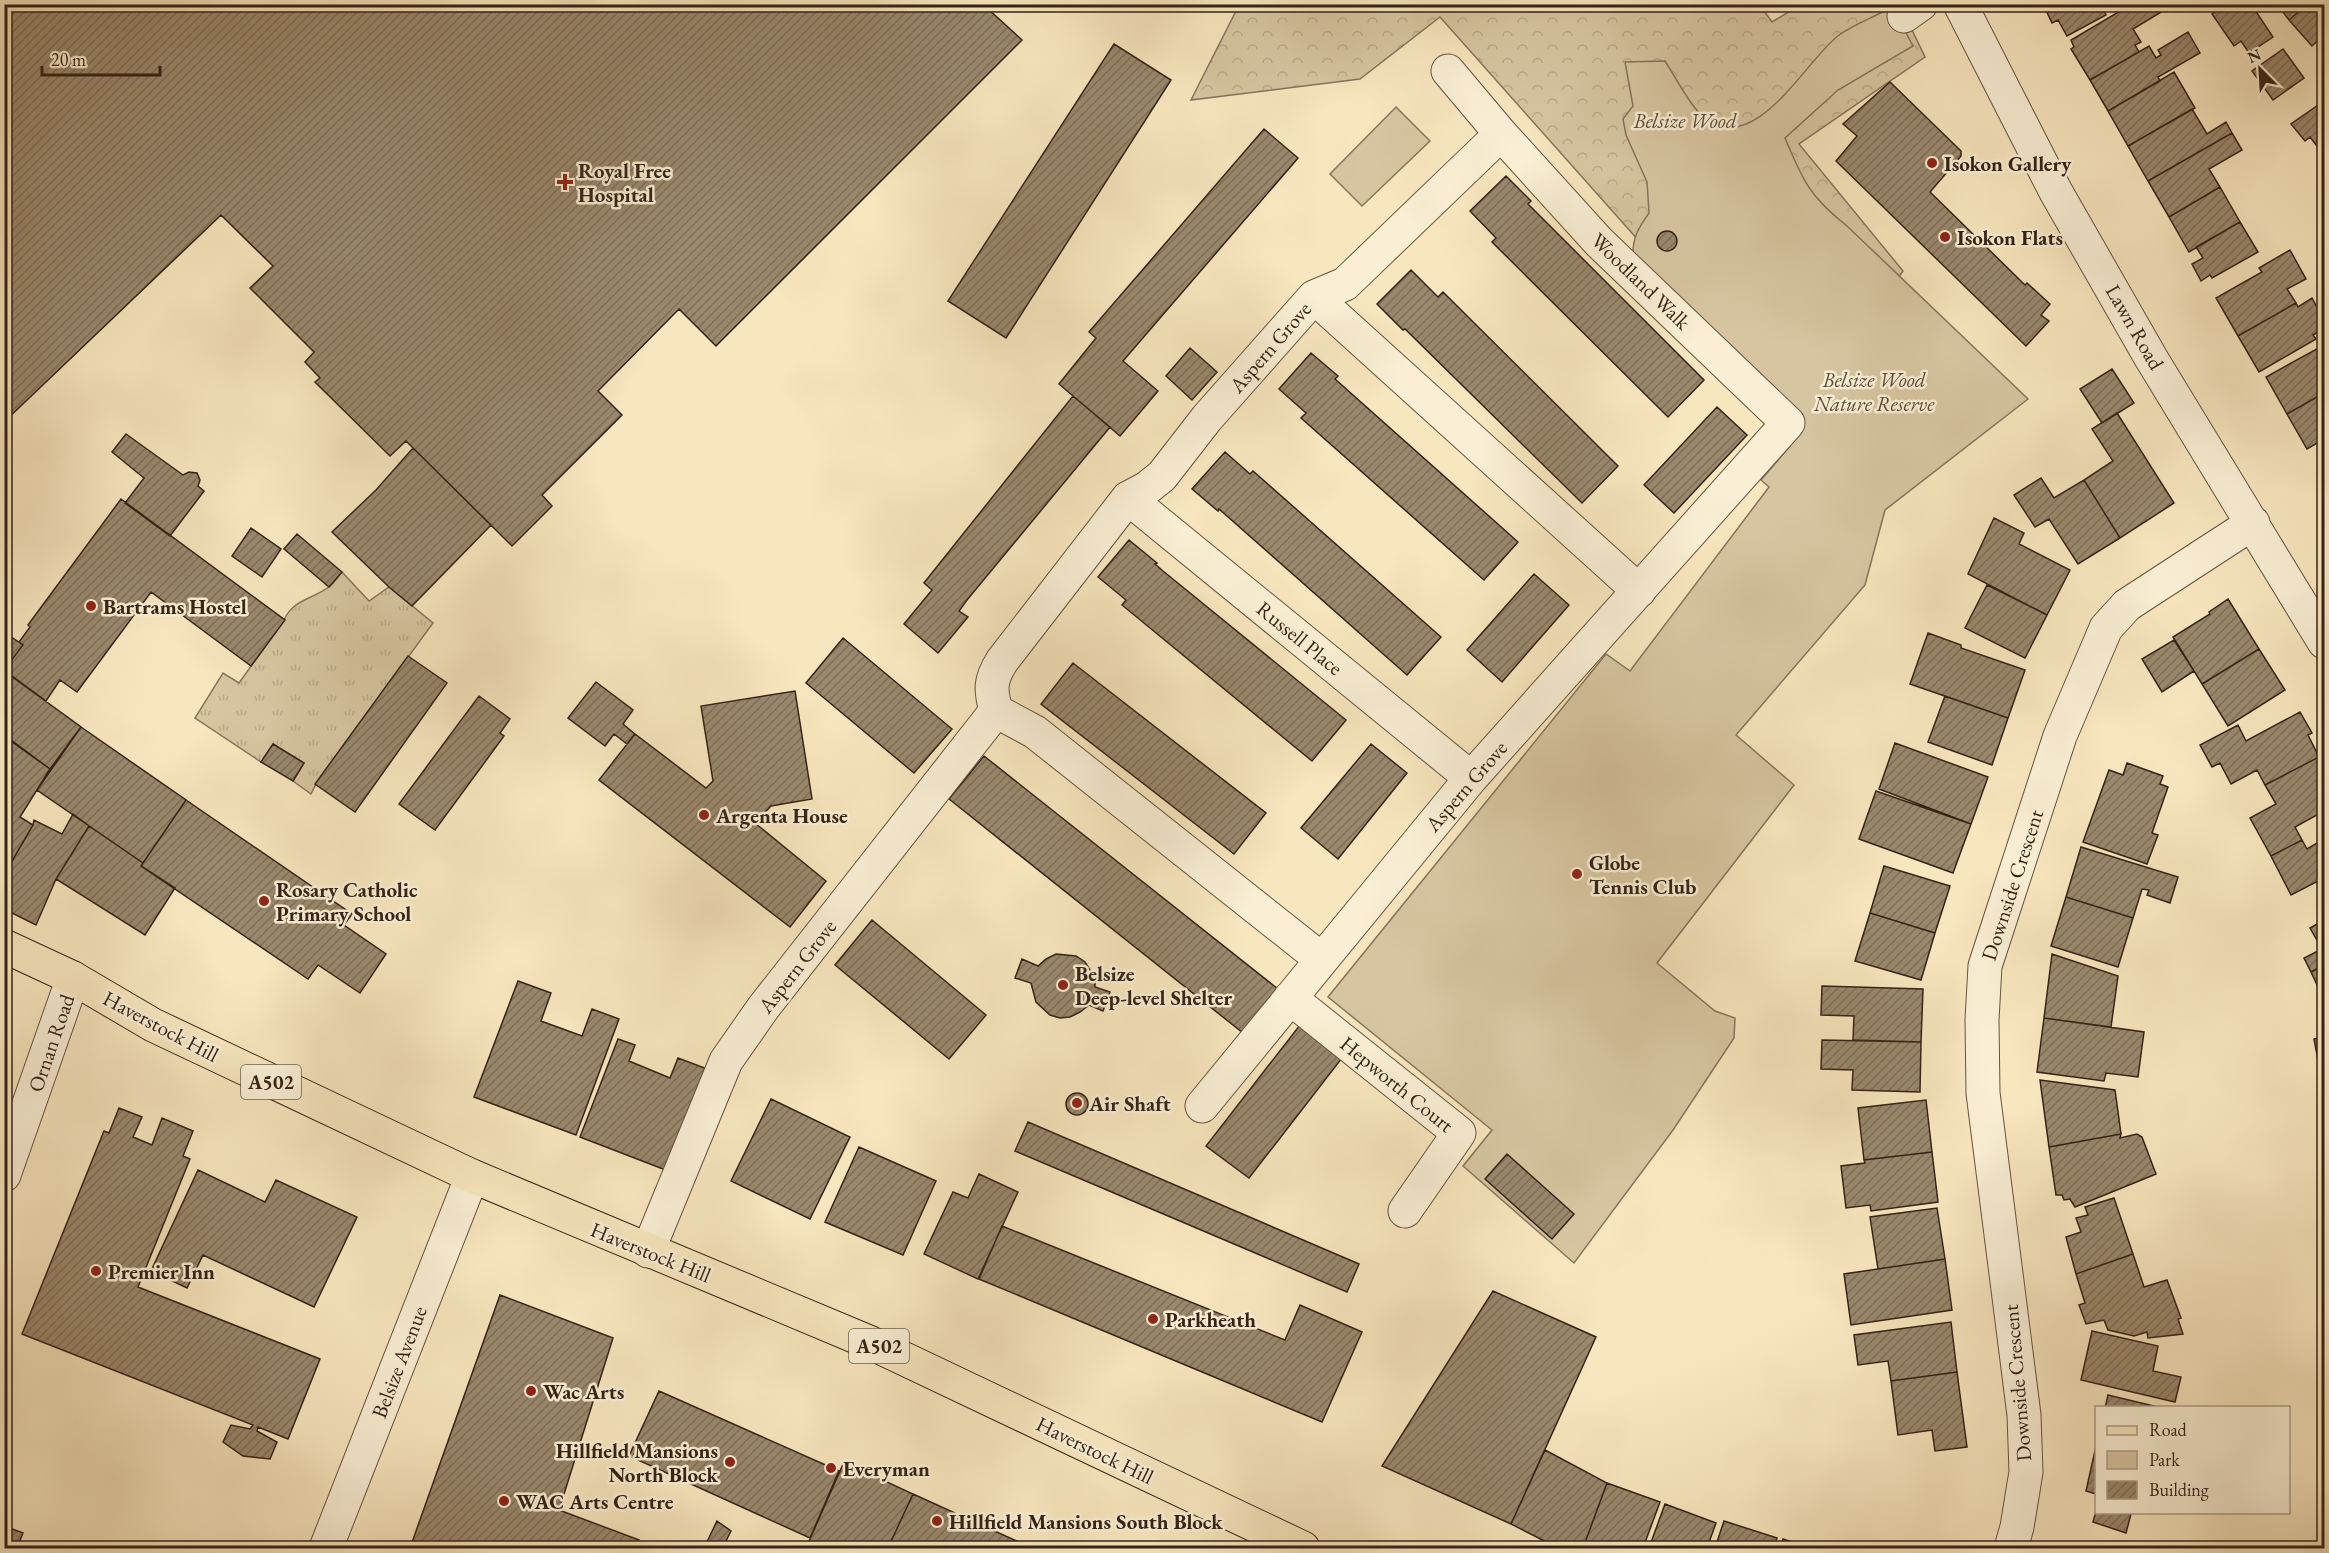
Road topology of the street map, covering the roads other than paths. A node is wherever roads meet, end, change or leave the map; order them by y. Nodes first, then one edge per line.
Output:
1 (1960, 4) edge
2 (1448, 71) dead end
3 (1501, 134) junction
4 (1314, 297) junction
5 (1788, 423) joint
6 (1128, 498) junction
7 (2253, 523) junction
8 (1650, 580) junction
9 (2325, 642) edge
10 (996, 711) junction
11 (1471, 778) junction
12 (4, 946) edge
13 (1321, 959) junction
14 (73, 978) junction
15 (1290, 998) junction
16 (1202, 1106) dead end
17 (4, 1175) edge
18 (472, 1176) junction
19 (1405, 1211) dead end
20 (648, 1251) junction
21 (1283, 1544) edge
22 (326, 1548) edge
23 (2011, 1548) edge

1 - 7 street, Lawn Road
2 - 3 street, Woodland Walk
3 - 4 street
3 - 5 street, Woodland Walk
4 - 6 street, Aspern Grove
4 - 8 street, Aspern Grove
5 - 8 street, Aspern Grove
6 - 10 street, Aspern Grove
6 - 11 street, Russell Place
7 - 9 street, Lawn Road
7 - 23 street, Downside Crescent
8 - 11 street, Aspern Grove
10 - 13 street
10 - 20 street, Aspern Grove
11 - 13 street, Aspern Grove
12 - 14 main road, Haverstock Hill / A502
13 - 15 street, Aspern Grove
14 - 17 street, Ornan Road
14 - 18 main road, Haverstock Hill / A502
15 - 16 street, Aspern Grove
15 - 19 street, Hepworth Court
18 - 20 main road, Haverstock Hill / A502
18 - 22 street, Belsize Avenue
20 - 21 main road, Haverstock Hill / A502

